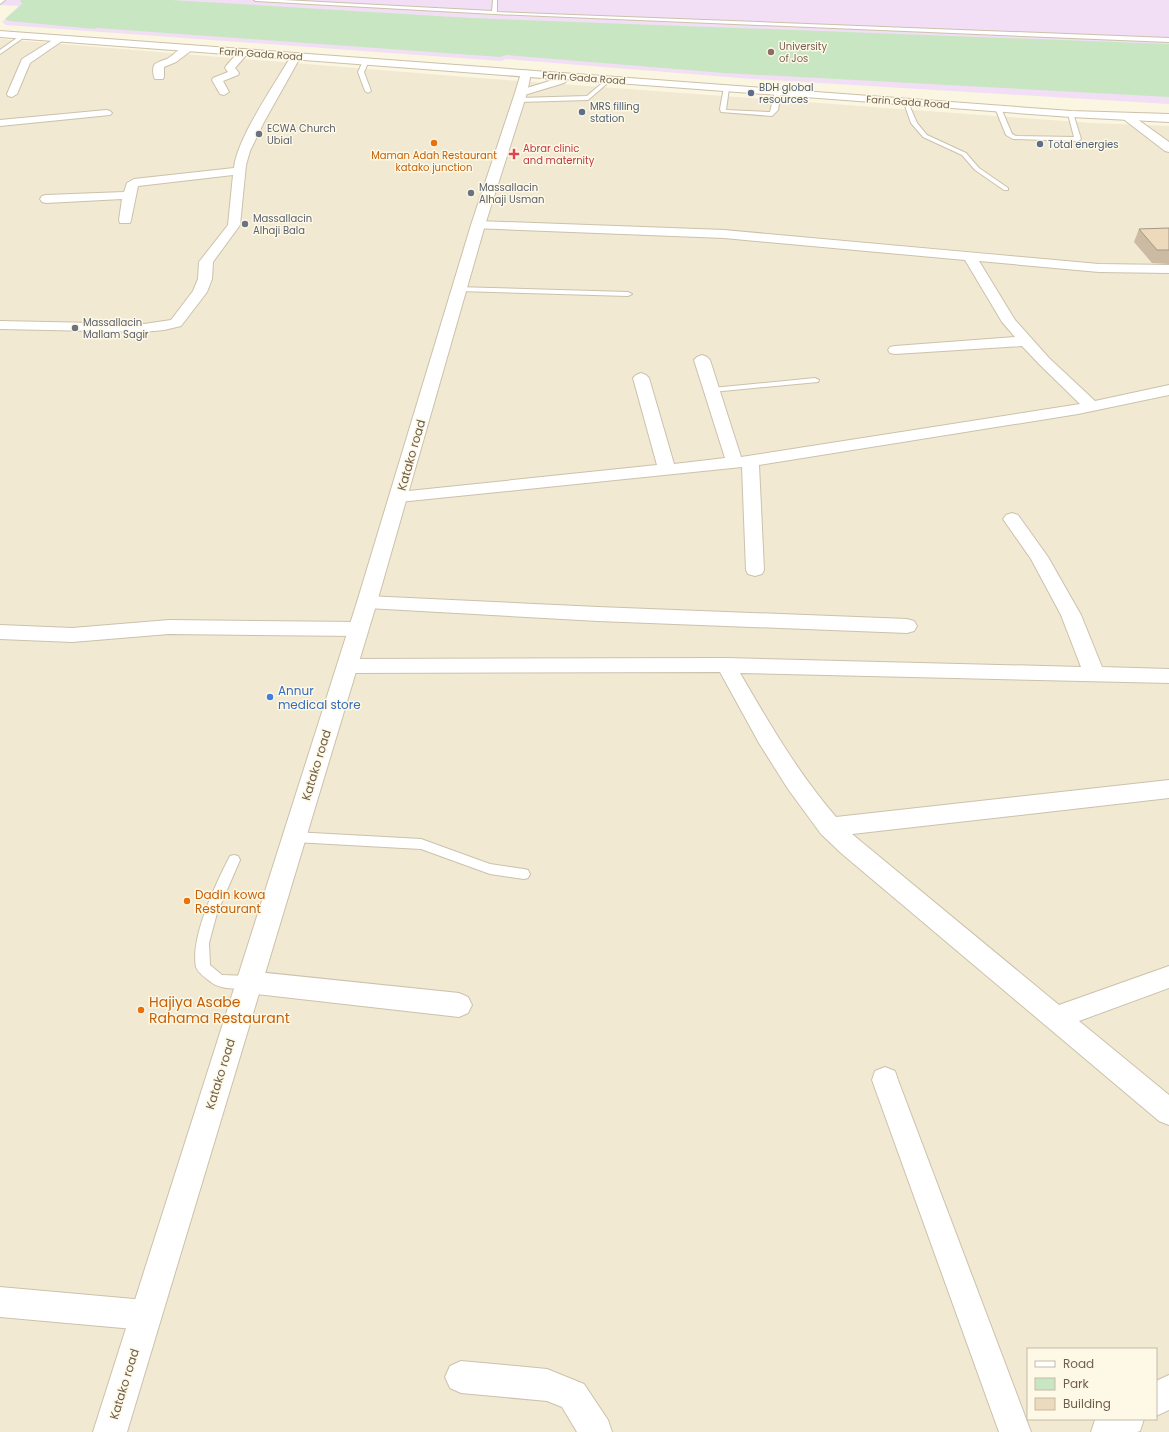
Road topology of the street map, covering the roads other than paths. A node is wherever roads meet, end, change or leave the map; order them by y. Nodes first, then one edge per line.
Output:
1 (3, 0) edge
2 (256, 0) edge
3 (275, 0) edge
4 (495, 0) edge
5 (0, 3) edge
6 (494, 13) junction
7 (0, 34) edge
8 (23, 36) junction
9 (59, 39) junction
10 (1169, 40) edge
11 (188, 48) junction
12 (0, 51) edge
13 (244, 52) junction
14 (296, 56) junction
15 (366, 62) junction
16 (159, 77) dead end
17 (577, 77) junction
18 (608, 80) junction
19 (522, 88) junction
20 (726, 88) junction
21 (368, 91) dead end
22 (224, 92) dead end
23 (778, 92) junction
24 (12, 94) dead end
25 (905, 101) junction
26 (998, 108) junction
27 (106, 113) dead end
28 (1071, 114) junction
29 (1126, 116) junction
30 (1169, 118) edge
31 (0, 122) edge
32 (1169, 148) edge
33 (239, 171) junction
34 (1006, 189) dead end
35 (129, 195) junction
36 (46, 199) dead end
37 (124, 220) dead end
38 (478, 225) junction
39 (970, 257) junction
40 (1169, 269) edge
41 (459, 289) junction
42 (628, 294) dead end
43 (3, 328) edge
44 (1026, 341) junction
45 (895, 350) dead end
46 (702, 360) dead end
47 (641, 378) dead end
48 (815, 380) dead end
49 (712, 390) junction
50 (1169, 390) edge
51 (1091, 406) junction
52 (742, 462) junction
53 (667, 470) junction
54 (399, 497) junction
55 (1012, 519) dead end
56 (755, 570) dead end
57 (367, 602) junction
58 (907, 626) dead end
59 (358, 629) junction
60 (0, 632) edge
61 (726, 665) junction
62 (347, 666) junction
63 (1094, 673) junction
64 (1169, 676) edge
65 (1169, 789) edge
66 (829, 827) junction
67 (294, 837) junction
68 (234, 860) dead end
69 (524, 874) dead end
70 (1169, 977) edge
71 (248, 982) junction
72 (459, 1006) dead end
73 (1056, 1018) junction
74 (884, 1080) dead end
75 (1169, 1112) edge
76 (0, 1302) edge
77 (145, 1316) junction
78 (461, 1377) dead end
79 (1169, 1391) edge
80 (1157, 1399) edge
81 (1126, 1420) edge
82 (110, 1432) edge
83 (596, 1432) edge
84 (1015, 1432) edge
85 (1107, 1432) edge

1 - 5 lane
2 - 3 lane
3 - 6 lane
4 - 6 lane
6 - 10 lane
7 - 8 main road, Farin Gada Road
8 - 9 main road, Farin Gada Road
8 - 12 lane
9 - 11 main road, Farin Gada Road
9 - 24 street
11 - 13 main road, Farin Gada Road
11 - 16 street
13 - 14 main road, Farin Gada Road
13 - 22 street
14 - 15 main road, Farin Gada Road
14 - 33 street
15 - 19 main road, Farin Gada Road
15 - 21 lane
17 - 18 main road, Farin Gada Road
17 - 19 main road, Farin Gada Road
17 - 19 main road
18 - 19 lane
18 - 20 main road, Farin Gada Road
19 - 38 main road, Katako road
20 - 23 main road, Farin Gada Road
20 - 23 lane
23 - 25 main road, Farin Gada Road
25 - 26 main road, Farin Gada Road
25 - 34 lane
26 - 28 main road, Farin Gada Road
26 - 28 lane
27 - 31 street
28 - 29 main road, Farin Gada Road
29 - 30 main road, Farin Gada Road
29 - 32 main road
33 - 35 street
33 - 43 street
35 - 36 street
35 - 37 street
38 - 39 street
38 - 41 main road, Katako road
39 - 40 street
39 - 44 street
41 - 42 lane
41 - 54 main road, Katako road
44 - 45 street
44 - 51 street
46 - 49 street
47 - 53 street
48 - 49 lane
49 - 52 street
50 - 51 street
51 - 52 street
52 - 53 street
52 - 56 street
53 - 54 street
54 - 57 main road, Katako road
55 - 63 street
57 - 58 street
57 - 59 main road, Katako road
59 - 60 street
59 - 62 main road, Katako road
61 - 62 street
61 - 63 street
61 - 66 street
62 - 67 main road, Katako road
63 - 64 street
65 - 66 street
66 - 73 street
67 - 69 lane
67 - 71 main road, Katako road
68 - 71 lane
70 - 73 street
71 - 72 street
71 - 77 main road, Katako road
73 - 75 street
74 - 84 street
76 - 77 street
77 - 82 main road, Katako road
78 - 83 street
79 - 80 street
81 - 85 street

